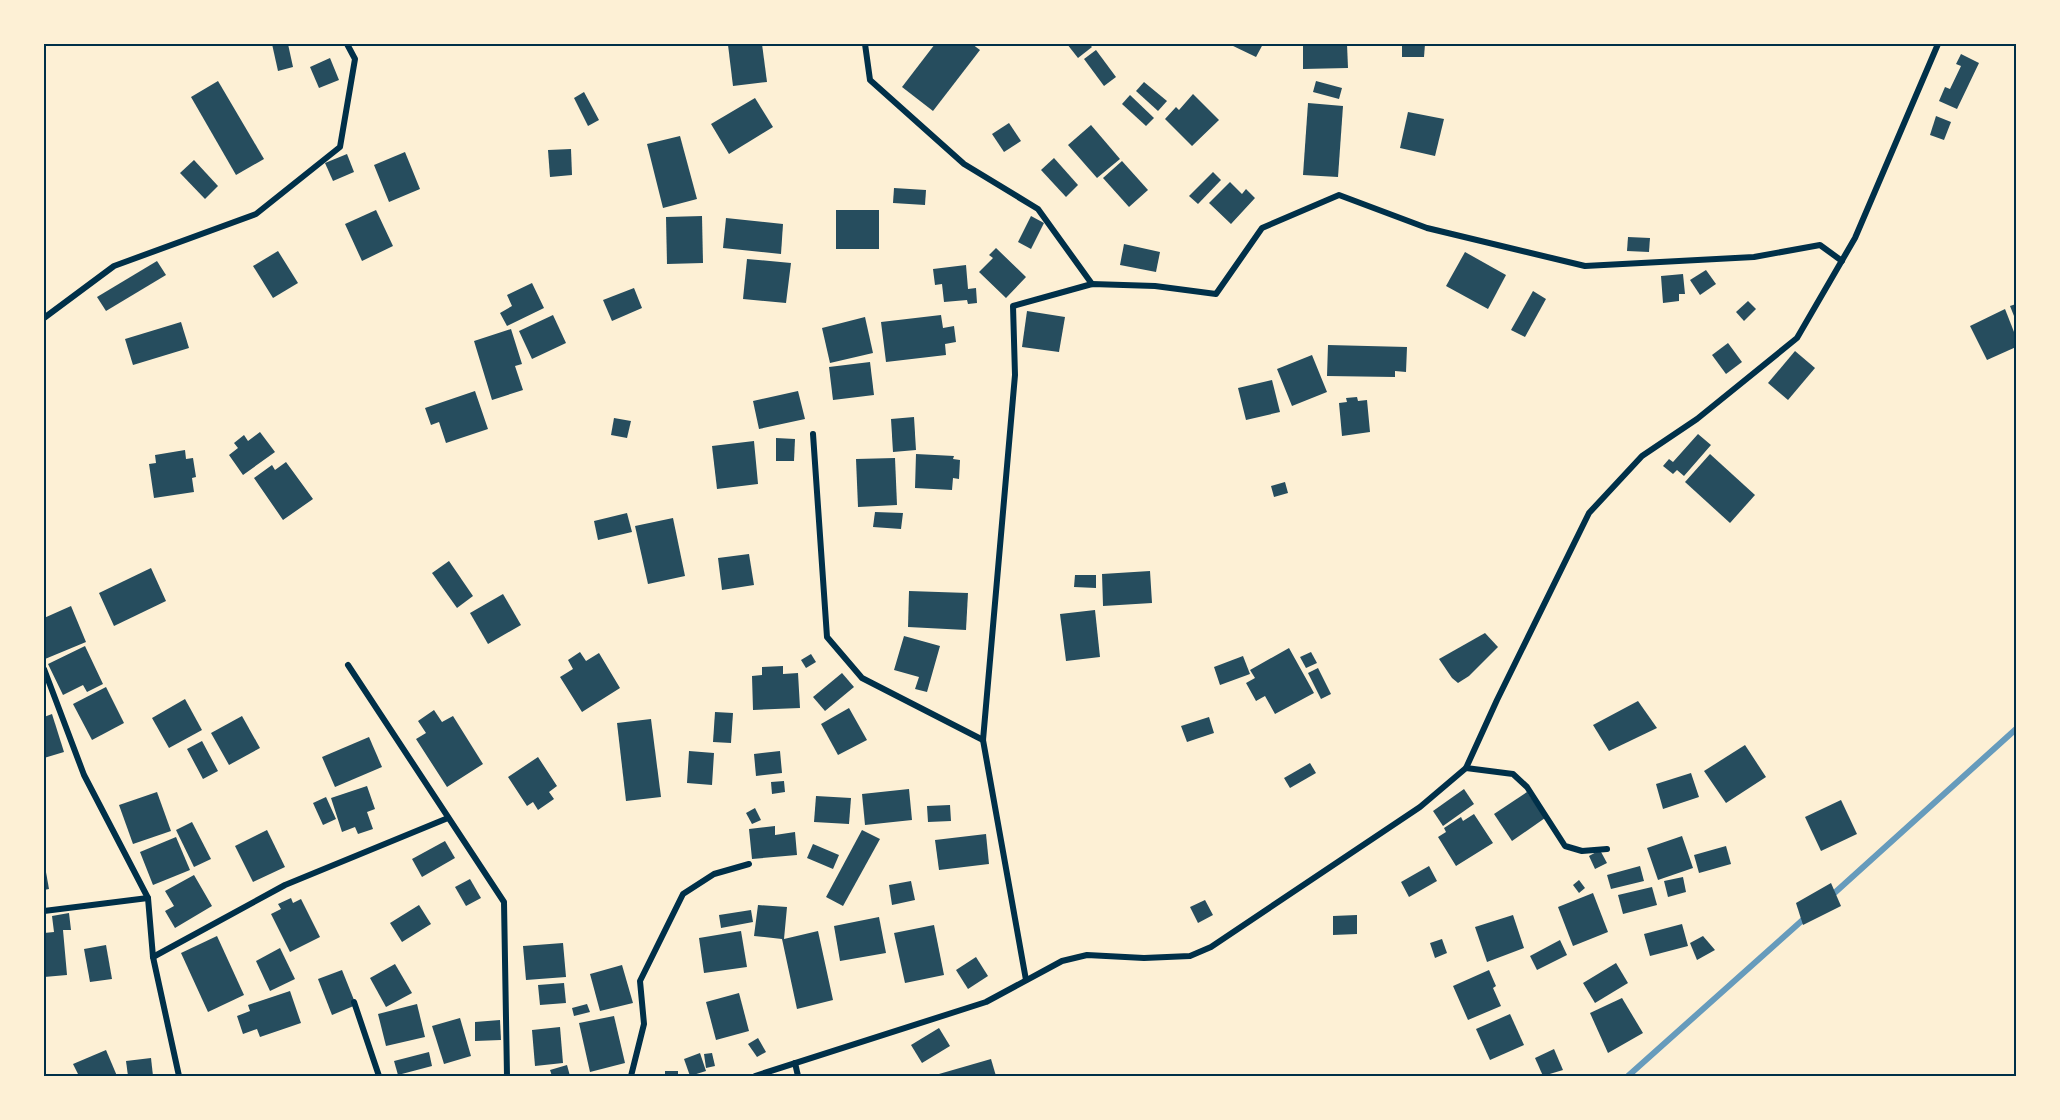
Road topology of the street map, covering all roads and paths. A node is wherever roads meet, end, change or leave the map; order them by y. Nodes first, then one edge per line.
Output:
1 (347, 44) edge
2 (865, 44) edge
3 (1938, 44) edge
4 (1842, 261) junction
5 (1092, 284) junction
6 (44, 318) edge
7 (813, 434) dead end
8 (348, 665) dead end
9 (44, 669) edge
10 (983, 740) junction
11 (1466, 768) junction
12 (448, 818) junction
13 (1607, 849) dead end
14 (749, 864) dead end
15 (148, 898) junction
16 (44, 911) edge
17 (153, 957) junction
18 (1026, 980) junction
19 (354, 1002) dead end
20 (795, 1063) junction
21 (179, 1077) edge
22 (379, 1077) edge
23 (507, 1077) edge
24 (631, 1077) edge
25 (755, 1077) edge
26 (798, 1077) edge

1 - 6 street
2 - 5 street
3 - 4 street
4 - 5 street
4 - 11 street
5 - 10 street
7 - 10 street
8 - 12 street
9 - 15 street
10 - 18 street
11 - 13 street
11 - 18 street
12 - 17 street
12 - 23 street
14 - 24 street
15 - 16 street
15 - 17 street
17 - 21 street
18 - 20 street
19 - 22 street
20 - 25 street
20 - 26 street

